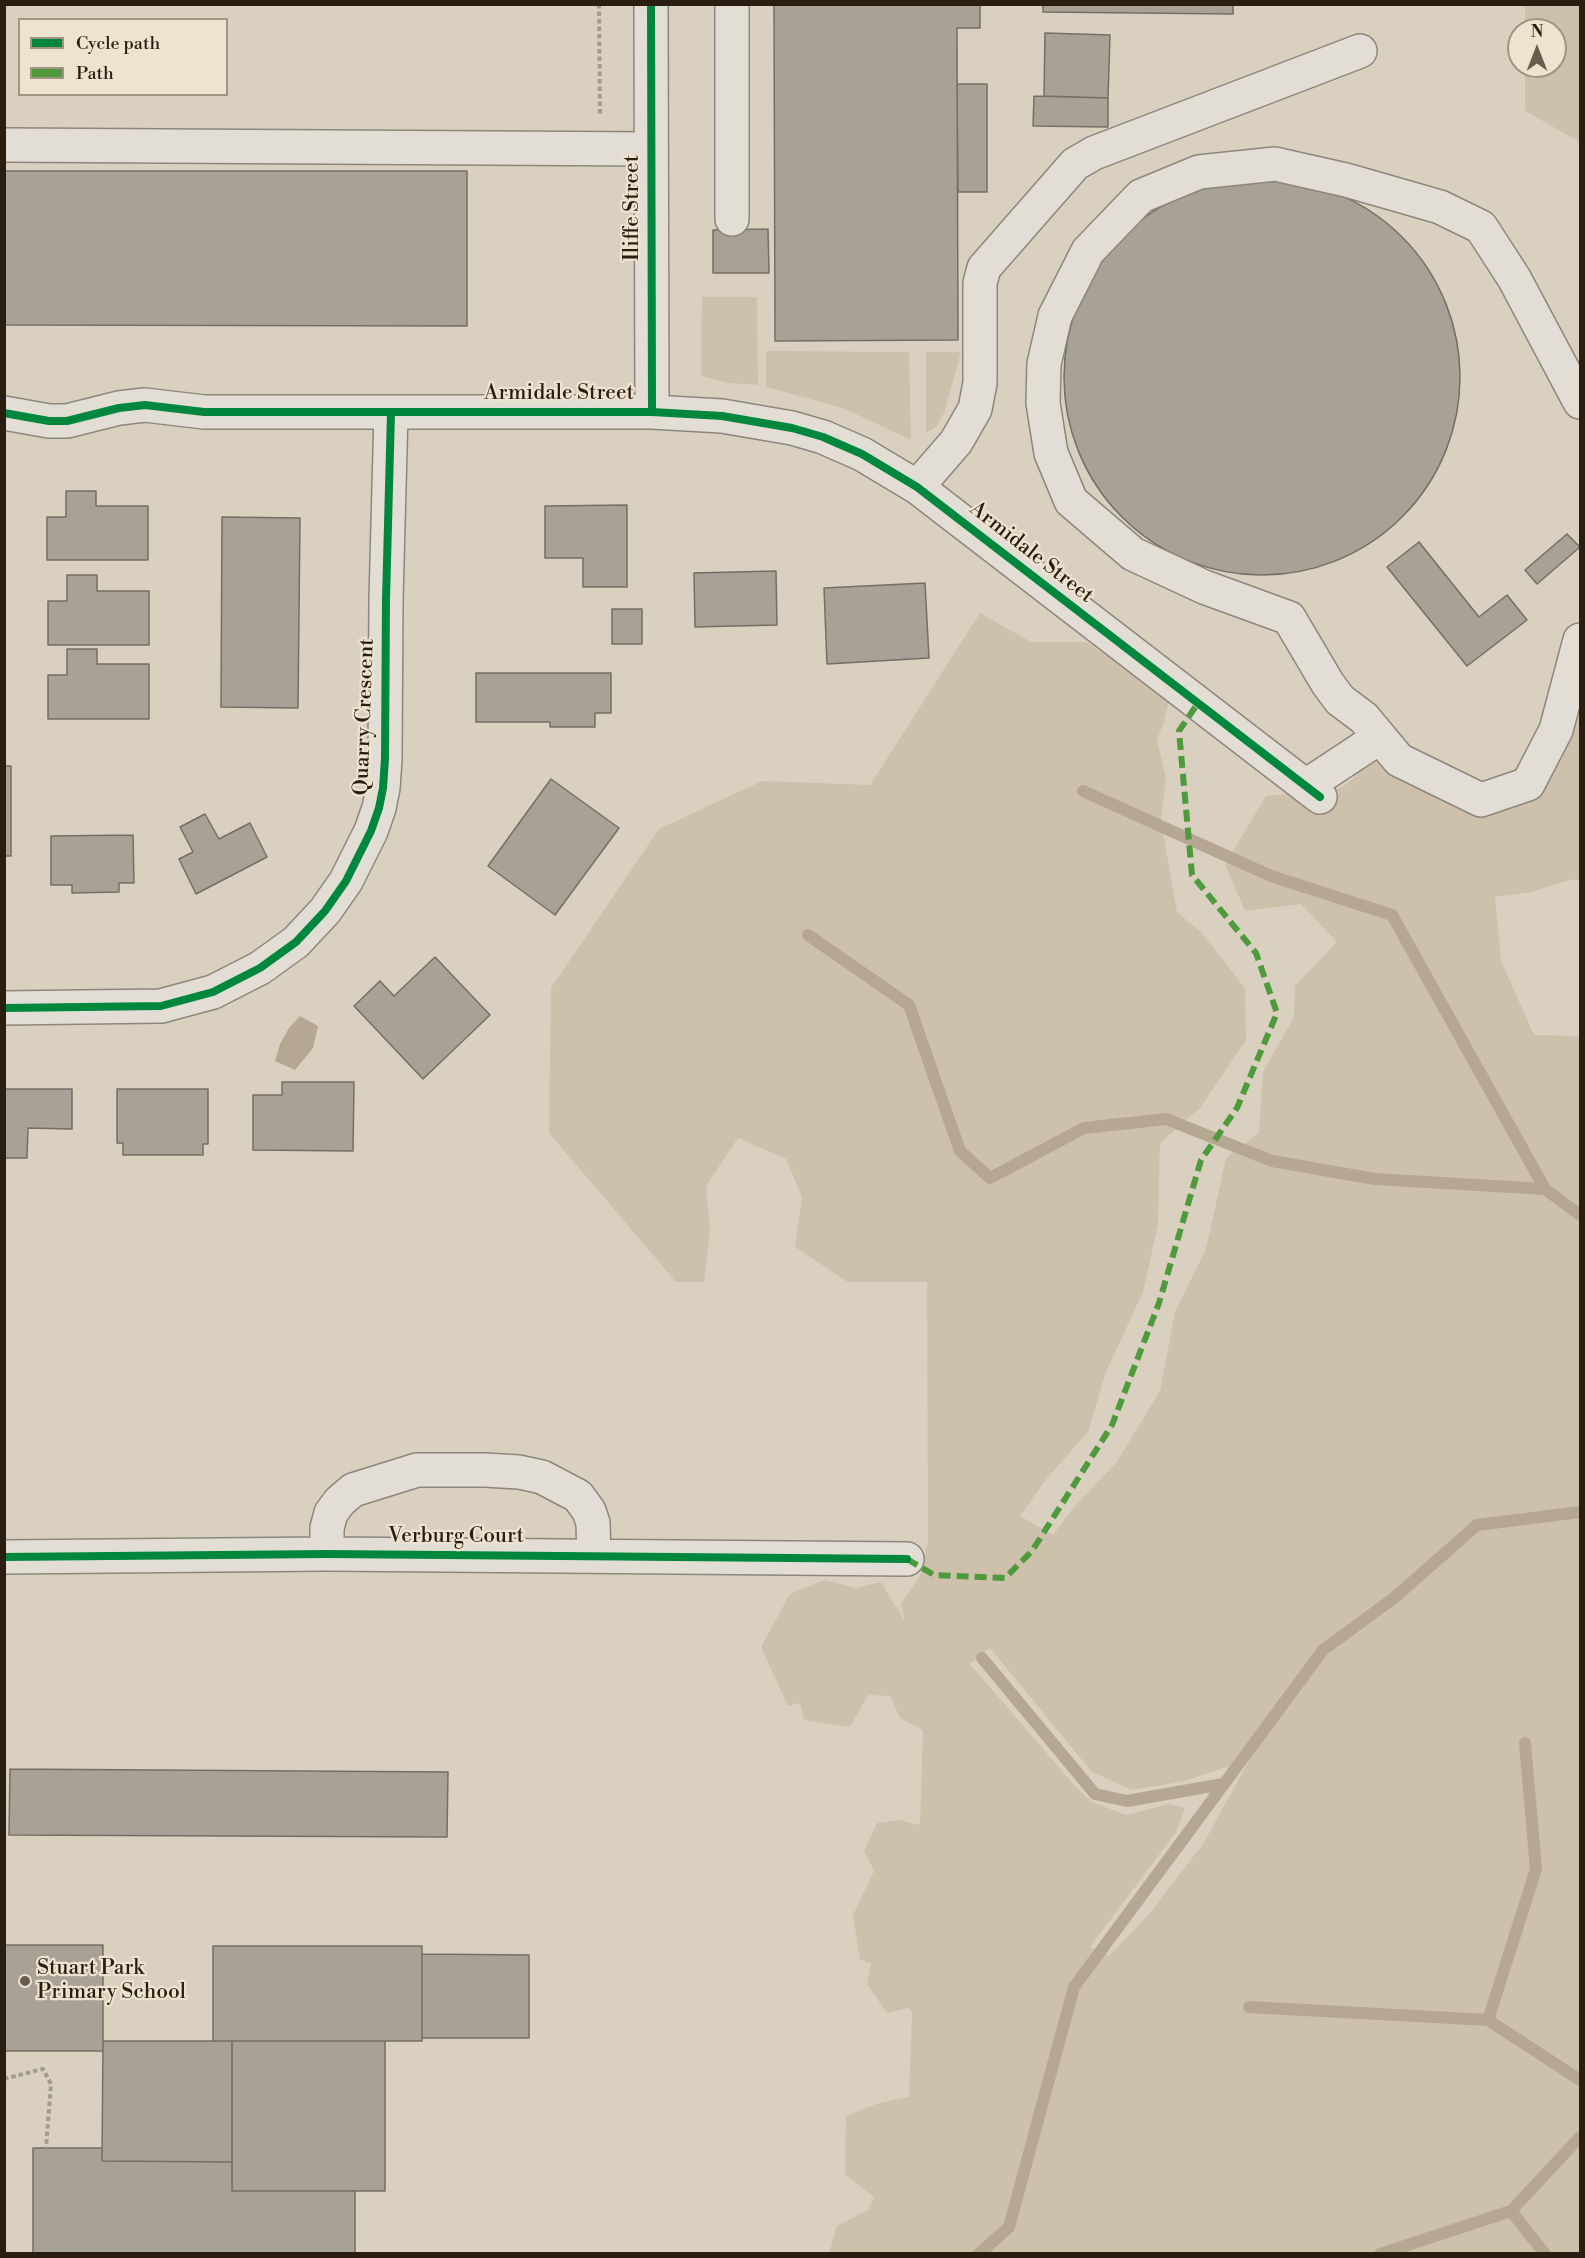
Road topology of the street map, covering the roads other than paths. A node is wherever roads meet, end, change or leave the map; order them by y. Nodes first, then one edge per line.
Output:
1 (651, 4) edge
2 (732, 4) edge
3 (1360, 51) dead end
4 (4, 145) edge
5 (651, 149) junction
6 (732, 219) dead end
7 (1581, 402) edge
8 (4, 412) edge
9 (652, 412) junction
10 (391, 413) junction
11 (917, 488) junction
12 (1581, 640) edge
13 (1380, 737) junction
14 (4, 1008) edge
15 (327, 1554) junction
16 (594, 1556) junction
17 (4, 1557) edge
18 (907, 1559) dead end

1 - 5 street, Iliffe Street
2 - 6 street
3 - 11 street
4 - 5 street
5 - 9 street, Iliffe Street
7 - 13 street
8 - 10 street, Armidale Street
9 - 10 street, Armidale Street
9 - 11 street, Armidale Street
10 - 14 street, Quarry Crescent
11 - 13 street, Armidale Street
12 - 13 street
15 - 16 street, Verburg Court
15 - 16 street
15 - 17 street, Verburg Court
16 - 18 street, Verburg Court

